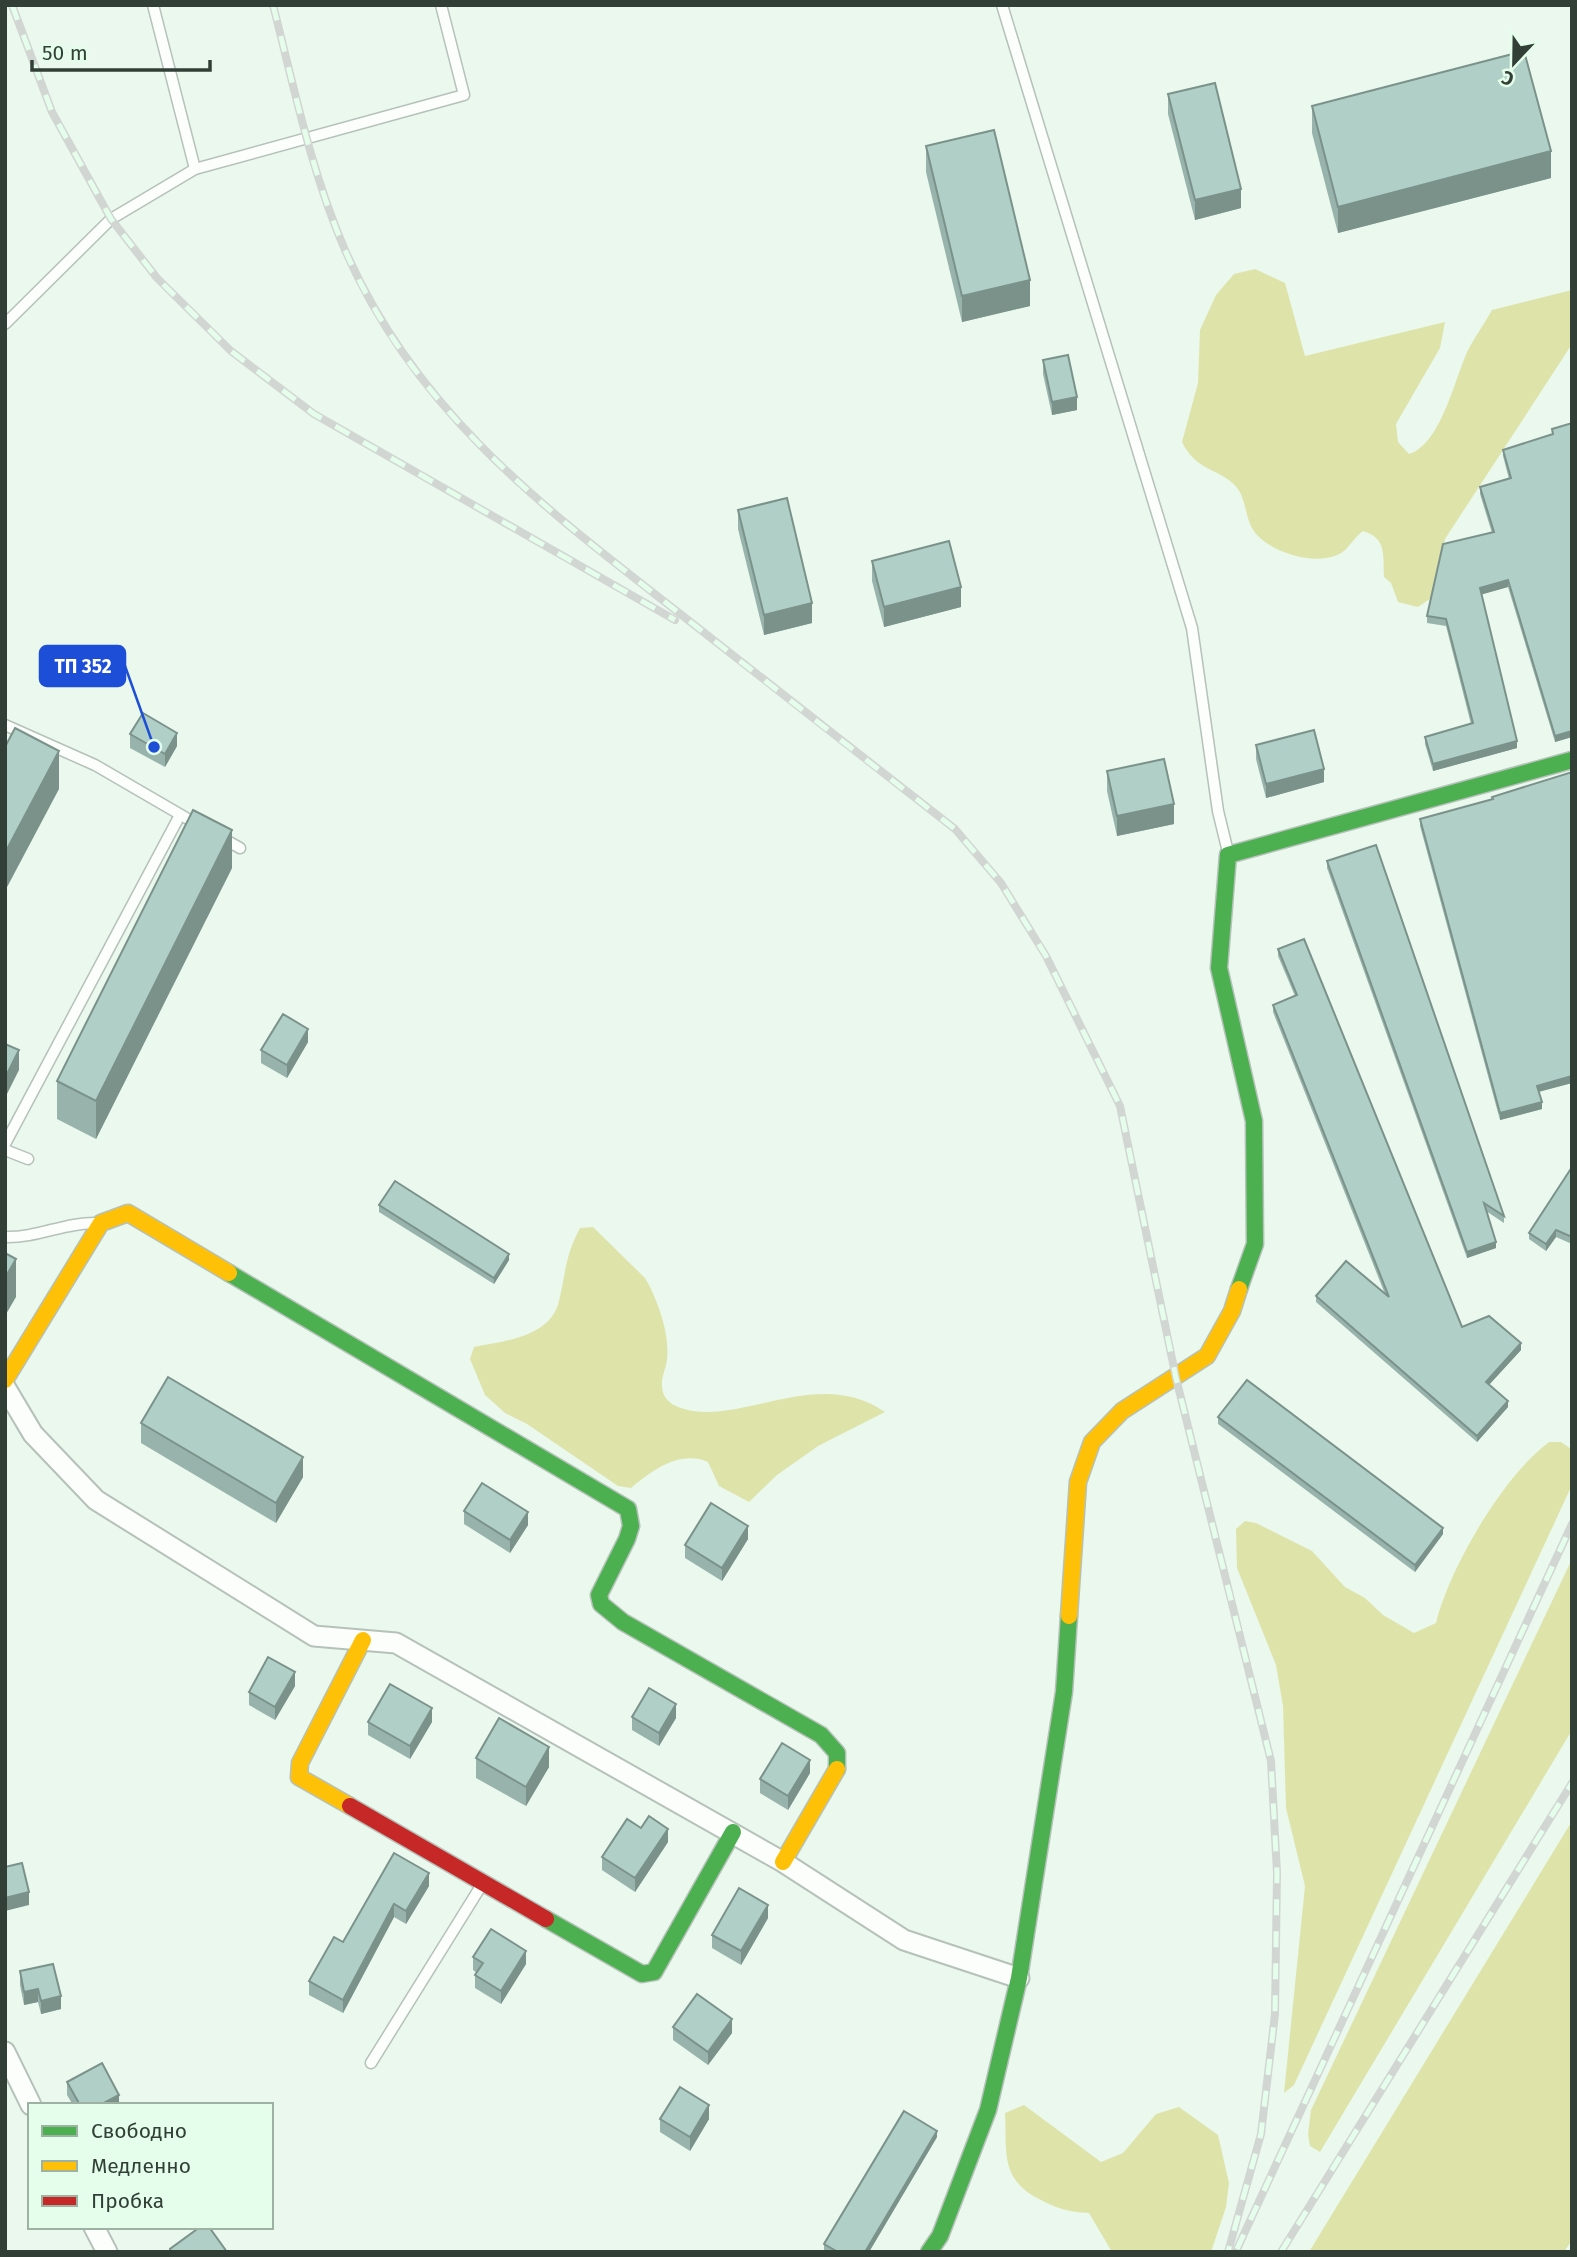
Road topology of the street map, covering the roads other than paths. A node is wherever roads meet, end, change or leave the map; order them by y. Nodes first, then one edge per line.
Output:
1 (153, 5) edge
2 (441, 5) edge
3 (1002, 5) edge
4 (195, 169) junction
5 (5, 324) edge
6 (5, 725) edge
7 (1572, 760) edge
8 (180, 815) junction
9 (240, 848) dead end
10 (1228, 855) junction
11 (5, 1143) edge
12 (5, 1150) edge
13 (28, 1159) dead end
14 (101, 1223) junction
15 (5, 1237) edge
16 (5, 1380) edge
17 (5, 1387) edge
18 (363, 1640) junction
19 (733, 1832) junction
20 (783, 1862) junction
21 (483, 1882) junction
22 (1019, 1978) junction
23 (5, 2052) edge
24 (371, 2063) dead end
25 (30, 2103) edge
26 (95, 2229) edge
27 (107, 2252) edge
28 (929, 2252) edge

1 - 4 lane
2 - 4 lane
3 - 10 lane
4 - 5 lane
6 - 8 lane
7 - 10 street
8 - 9 lane
8 - 11 lane
10 - 22 street
12 - 13 lane
14 - 15 lane
14 - 16 street
14 - 20 street
17 - 18 street
18 - 19 street
18 - 21 street
19 - 20 street
19 - 21 street
20 - 22 street
21 - 24 lane
22 - 28 street
23 - 25 street
26 - 27 street

